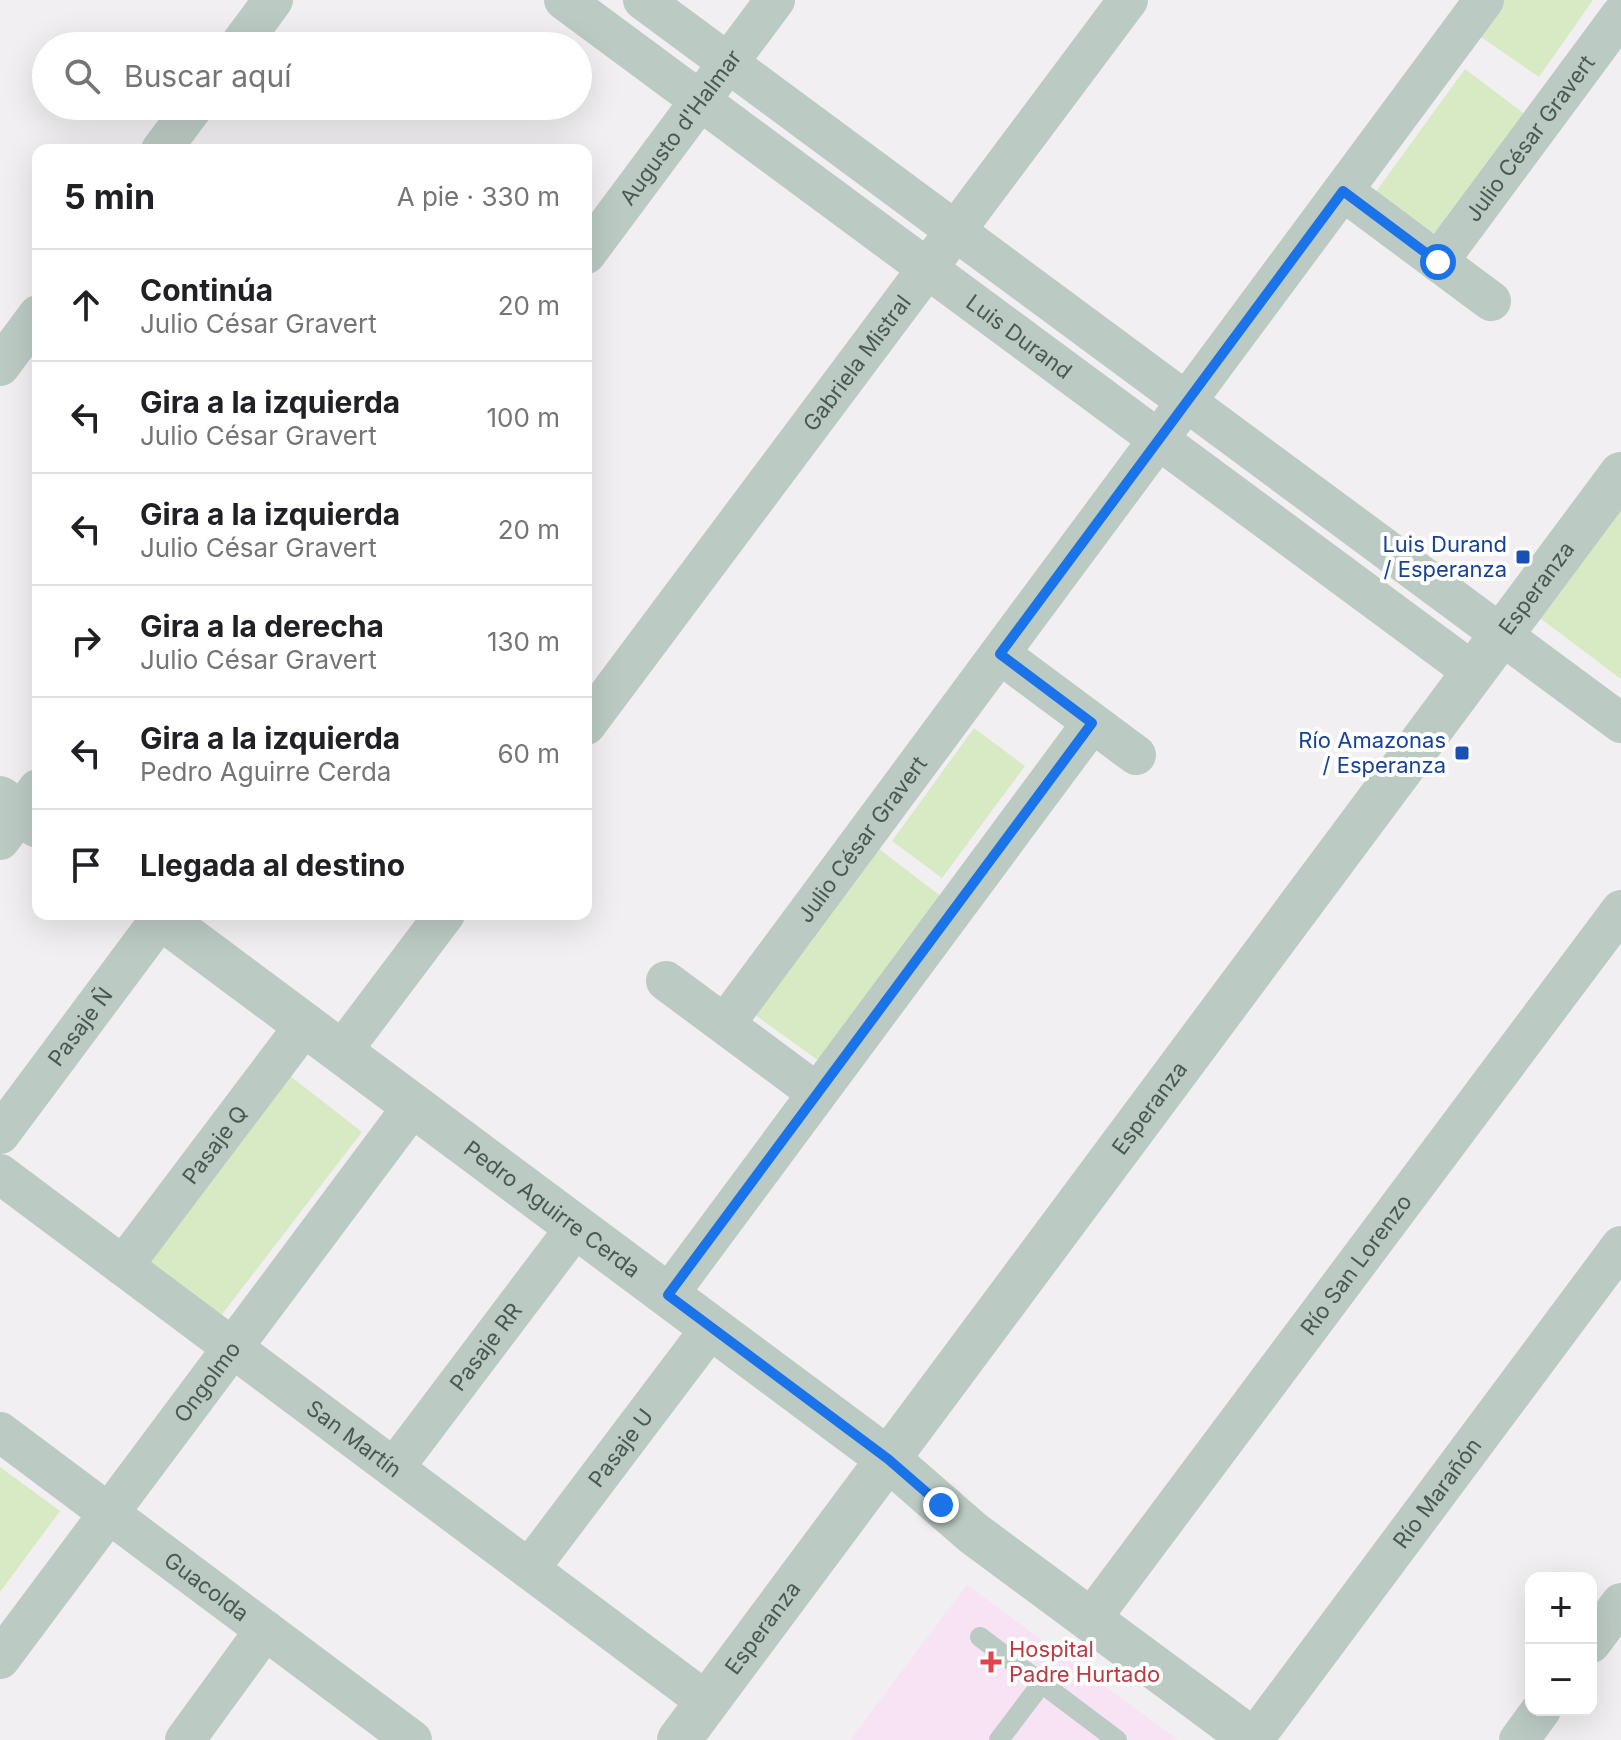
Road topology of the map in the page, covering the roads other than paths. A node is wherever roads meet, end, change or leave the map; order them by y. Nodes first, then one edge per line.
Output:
1 (273, 0) edge
2 (564, 0) edge
3 (643, 0) edge
4 (775, 0) edge
5 (1128, 0) edge
6 (1484, 0) edge
7 (1621, 15) edge
8 (249, 32) edge
9 (728, 63) junction
10 (700, 101) junction
11 (184, 120) edge
12 (166, 144) edge
13 (1343, 191) junction
14 (956, 231) junction
15 (592, 246) edge
16 (1438, 262) junction
17 (927, 269) junction
18 (1491, 301) dead end
19 (32, 323) edge
20 (0, 366) edge
21 (1187, 402) junction
22 (1159, 440) junction
23 (1621, 474) edge
24 (1502, 634) junction
25 (1000, 654) junction
26 (1473, 672) junction
27 (592, 717) edge
28 (1092, 723) junction
29 (1621, 723) edge
30 (1136, 755) dead end
31 (1621, 910) edge
32 (155, 920) edge
33 (163, 920) edge
34 (440, 920) edge
35 (666, 981) dead end
36 (725, 1024) junction
37 (305, 1025) junction
38 (341, 1052) junction
39 (817, 1093) junction
40 (413, 1106) junction
41 (0, 1134) edge
42 (0, 1174) edge
43 (576, 1227) junction
44 (1621, 1246) edge
45 (123, 1266) junction
46 (668, 1295) junction
47 (711, 1328) junction
48 (233, 1348) junction
49 (0, 1432) edge
50 (888, 1459) junction
51 (394, 1468) junction
52 (109, 1513) junction
53 (529, 1569) junction
54 (1621, 1603) edge
55 (1090, 1620) junction
56 (265, 1630) junction
57 (1597, 1635) edge
58 (980, 1637) dead end
59 (0, 1659) edge
60 (1042, 1683) junction
61 (707, 1702) junction
62 (1537, 1716) edge
63 (185, 1740) edge
64 (412, 1740) edge
65 (679, 1740) edge
66 (999, 1740) edge
67 (1117, 1740) edge
68 (1253, 1740) edge
69 (1519, 1740) edge

1 - 8 street
2 - 10 street, Luis Durand
3 - 9 street
4 - 9 street, Augusto d'Halmar
5 - 14 street, Gabriela Mistral
6 - 13 street, Julio César Gravert
7 - 16 street, Julio César Gravert
9 - 10 street, Augusto d'Halmar
9 - 14 street
10 - 15 street, Augusto d'Halmar
10 - 17 street, Luis Durand
11 - 12 street
13 - 16 street
13 - 21 street, Julio César Gravert
14 - 17 street, Gabriela Mistral
14 - 21 street
16 - 18 street
17 - 22 street, Luis Durand
17 - 27 street, Gabriela Mistral
19 - 20 street
21 - 22 street, Julio César Gravert
21 - 24 street
22 - 25 street, Julio César Gravert
22 - 26 street, Luis Durand
23 - 24 street, Esperanza
24 - 26 street, Esperanza
24 - 29 street
25 - 28 street
25 - 36 street, Julio César Gravert
26 - 50 street, Esperanza
28 - 30 street
28 - 39 street
31 - 55 street, Río San Lorenzo
32 - 41 street, Pasaje Ñ
33 - 37 street, Pedro Aguirre Cerda
34 - 38 street
35 - 36 street
36 - 39 street
37 - 38 street, Pedro Aguirre Cerda
37 - 45 street, Pasaje Q
38 - 40 street, Pedro Aguirre Cerda
39 - 46 street
40 - 43 street, Pedro Aguirre Cerda
40 - 48 street, Ongolmo
42 - 45 street, San Martín
43 - 46 street, Pedro Aguirre Cerda
43 - 51 street, Pasaje RR
44 - 68 street, Río Marañón
45 - 48 street, San Martín
46 - 47 street, Pedro Aguirre Cerda
47 - 50 street, Pedro Aguirre Cerda
47 - 53 street, Pasaje U
48 - 51 street, San Martín
48 - 52 street, Ongolmo
49 - 52 street, Guacolda
50 - 55 street, Pedro Aguirre Cerda
50 - 61 street, Esperanza
51 - 53 street, San Martín
52 - 56 street, Guacolda
52 - 59 street, Ongolmo
53 - 61 street, San Martín
54 - 57 street
55 - 68 street, Pedro Aguirre Cerda
56 - 63 street
56 - 64 street, Guacolda
58 - 60 lane
60 - 66 lane
60 - 67 lane
61 - 65 street, Esperanza
62 - 69 street

